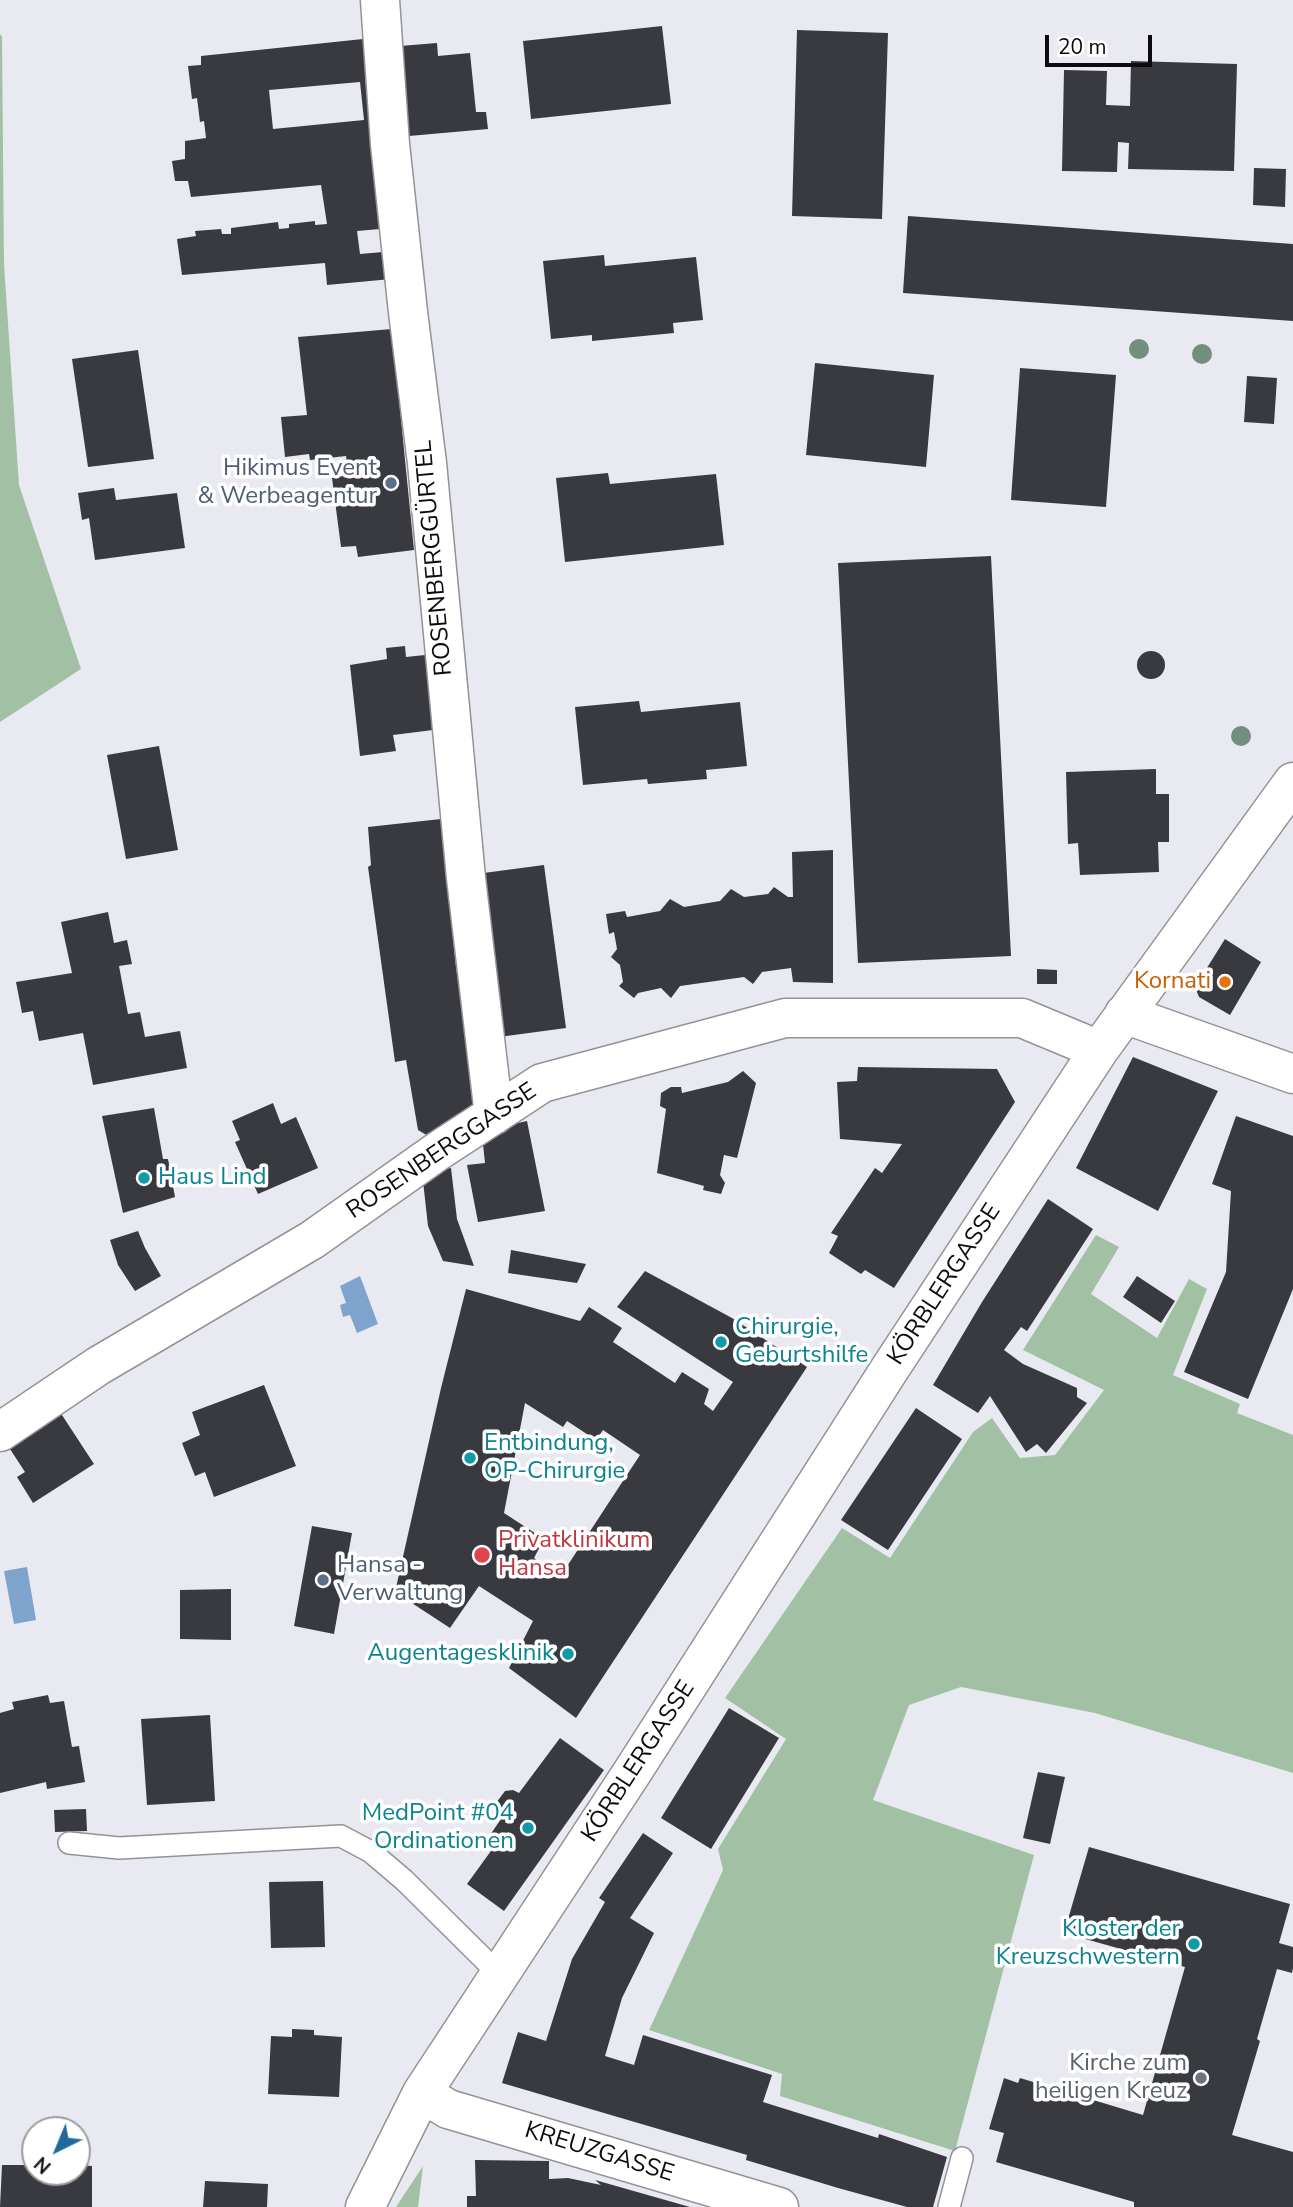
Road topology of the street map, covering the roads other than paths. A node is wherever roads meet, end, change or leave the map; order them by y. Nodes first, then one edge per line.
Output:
1 (380, 0) edge
2 (1293, 782) edge
3 (1124, 1014) junction
4 (1099, 1050) junction
5 (1293, 1074) edge
6 (494, 1115) junction
7 (0, 1432) edge
8 (69, 1843) dead end
9 (500, 1976) junction
10 (422, 2093) junction
11 (962, 2158) dead end
12 (365, 2207) edge
13 (779, 2207) edge
14 (949, 2207) edge

1 - 6 street, ROSENBERGGÜRTEL
2 - 3 street, KÖRBLERGASSE
3 - 4 street, KÖRBLERGASSE
3 - 5 street
4 - 6 street, ROSENBERGGASSE
4 - 9 street, KÖRBLERGASSE
6 - 7 street, ROSENBERGGASSE
8 - 9 lane
9 - 10 street, KÖRBLERGASSE
10 - 12 street, KÖRBLERGASSE
10 - 13 street, KREUZGASSE
11 - 14 lane

